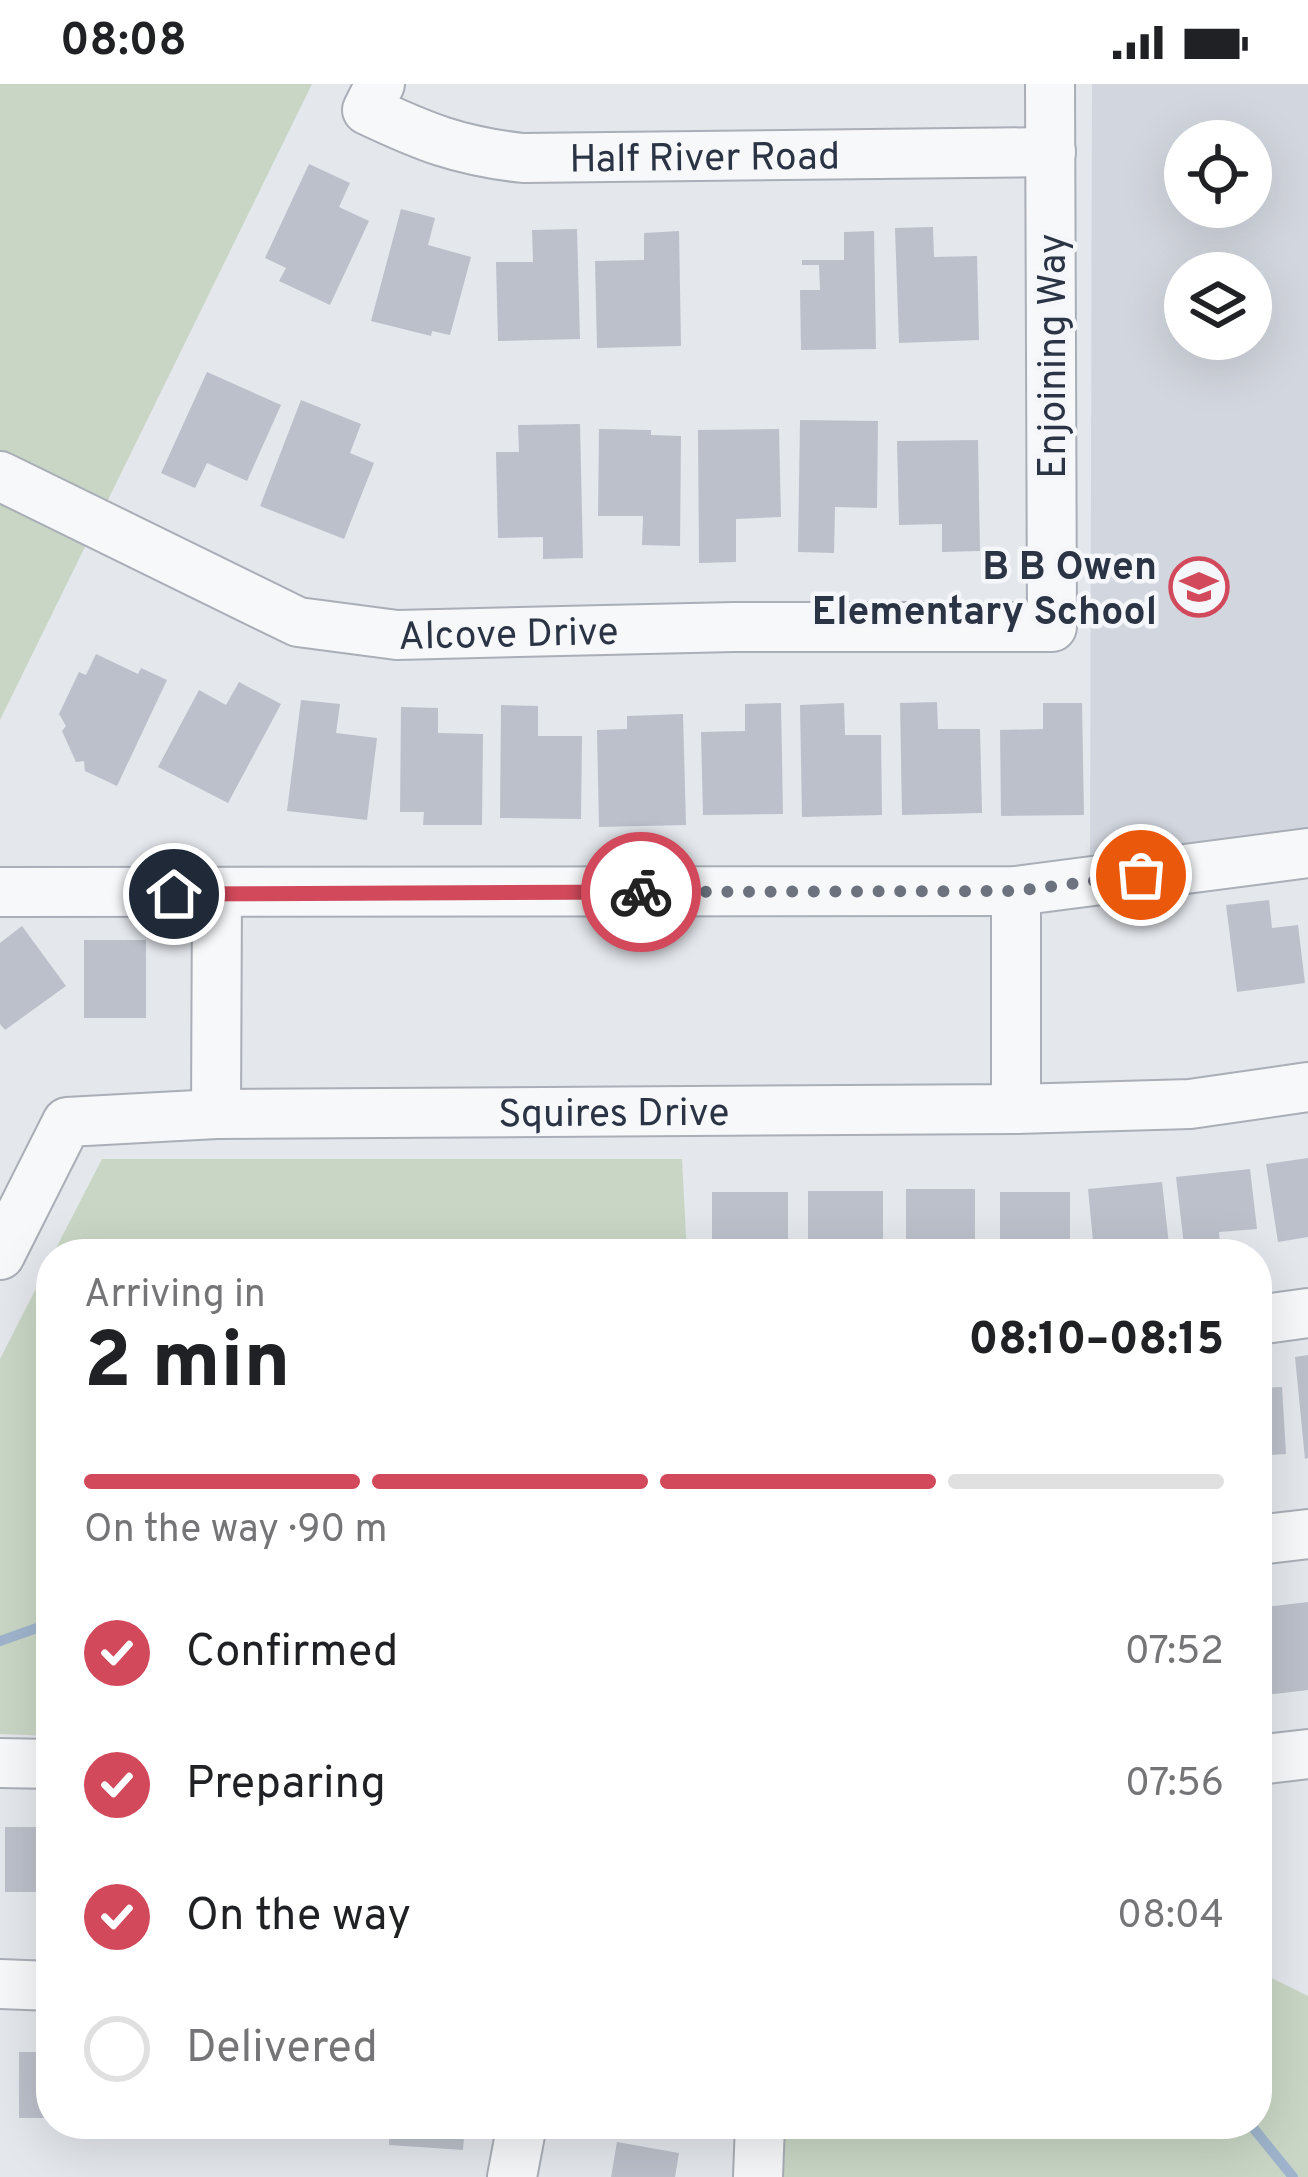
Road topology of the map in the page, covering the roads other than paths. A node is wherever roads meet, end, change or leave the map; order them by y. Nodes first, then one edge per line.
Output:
1 (1050, 84) edge
2 (373, 97) edge
3 (1051, 152) junction
4 (0, 476) edge
5 (1052, 628) joint
6 (1308, 853) edge
7 (1016, 891) junction
8 (0, 892) edge
9 (217, 894) junction
10 (1308, 1088) edge
11 (1016, 1109) junction
12 (216, 1114) junction
13 (0, 1255) edge
14 (1308, 1313) edge
15 (1272, 1318) edge
16 (1308, 1534) edge
17 (1272, 1538) edge
18 (1308, 1754) edge
19 (1272, 1758) edge
20 (0, 1762) edge
21 (36, 1763) edge
22 (0, 1984) edge
23 (36, 1985) edge
24 (519, 2139) edge
25 (759, 2139) edge
26 (512, 2177) edge
27 (758, 2177) edge

1 - 3 street, Enjoining Way
2 - 3 street, Half River Road
3 - 5 street, Enjoining Way
4 - 5 street, Alcove Drive
6 - 7 street
7 - 9 street
7 - 11 street
8 - 9 street
9 - 12 street
10 - 11 street, Squires Drive
11 - 12 street, Squires Drive
12 - 13 street, Squires Drive
14 - 15 street
16 - 17 street
18 - 19 street
20 - 21 street
22 - 23 street
24 - 26 street
25 - 27 street

